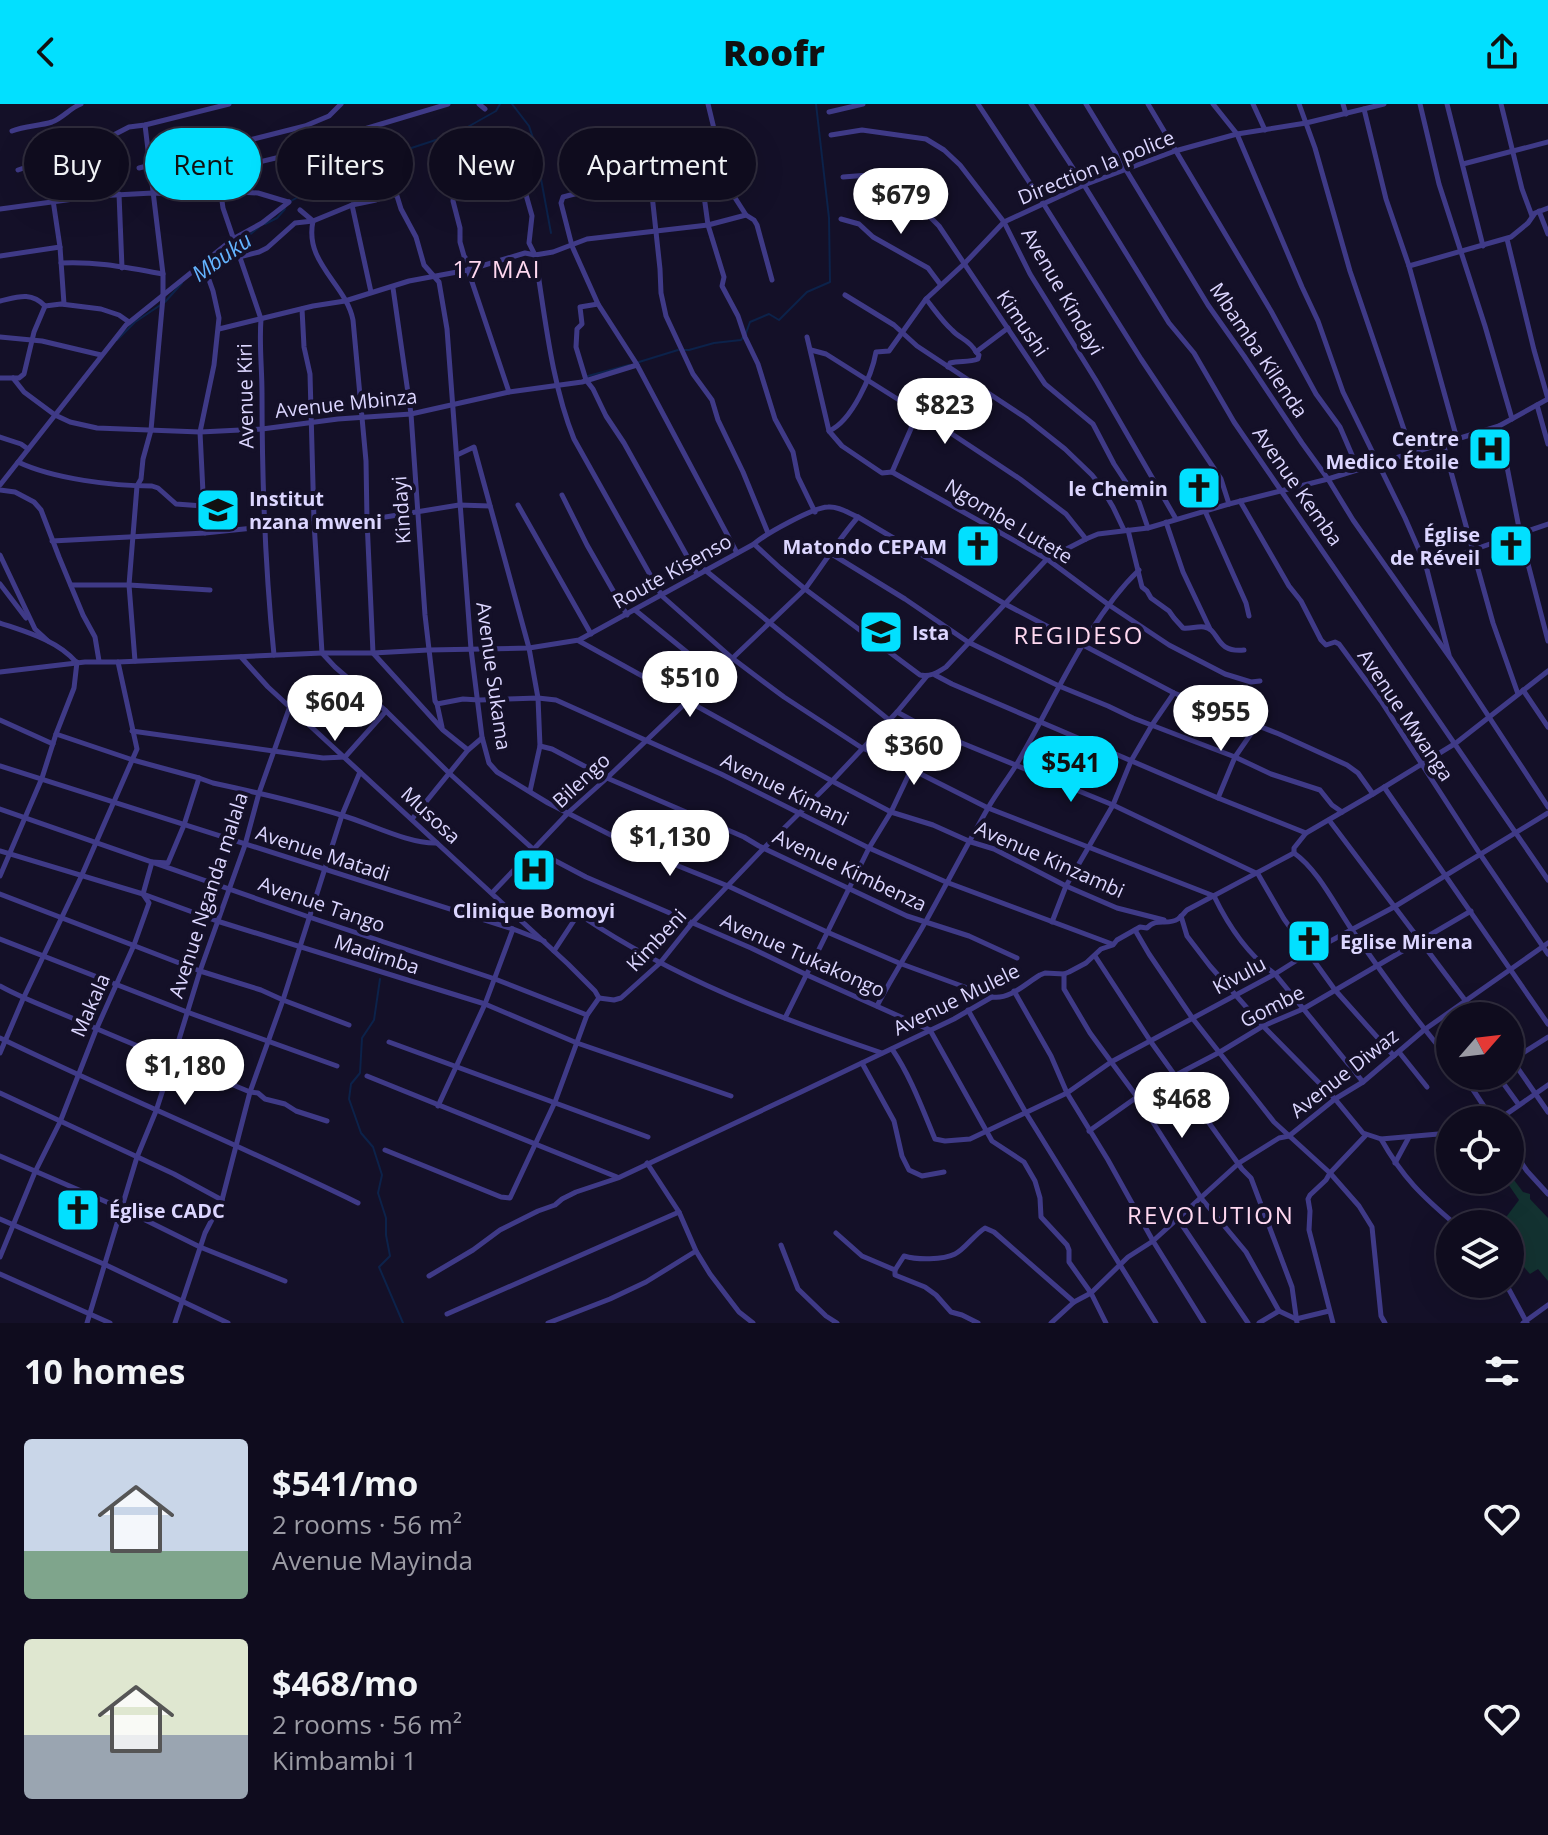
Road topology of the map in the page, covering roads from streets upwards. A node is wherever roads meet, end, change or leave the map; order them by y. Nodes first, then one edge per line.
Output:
1 (81, 104) edge
2 (229, 104) edge
3 (341, 104) edge
4 (448, 104) edge
5 (479, 104) edge
6 (708, 104) edge
7 (863, 104) edge
8 (978, 104) edge
9 (1031, 104) edge
10 (1086, 104) edge
11 (1148, 104) edge
12 (1213, 104) edge
13 (1253, 104) edge
14 (1299, 104) edge
15 (1343, 104) edge
16 (1384, 104) edge
17 (1420, 104) edge
18 (1447, 104) edge
19 (1501, 104) edge
20 (1375, 105) edge
21 (485, 109) dead end
22 (1364, 109) junction
23 (829, 112) dead end
24 (1346, 114) junction
25 (1306, 123) junction
26 (145, 125) junction
27 (145, 128) edge
28 (1265, 130) junction
29 (12, 131) dead end
30 (1237, 134) junction
31 (831, 135) dead end
32 (261, 137) edge
33 (1548, 142) edge
34 (1513, 150) junction
35 (1175, 151) junction
36 (261, 162) edge
37 (1463, 164) junction
38 (145, 166) edge
39 (139, 168) dead end
40 (18, 170) dead end
41 (1127, 170) junction
42 (843, 177) dead end
43 (1084, 185) junction
44 (261, 194) edge
45 (53, 200) joint
46 (119, 200) edge
47 (154, 200) edge
48 (222, 200) edge
49 (453, 200) edge
50 (527, 200) edge
51 (561, 200) edge
52 (653, 200) edge
53 (705, 200) edge
54 (1043, 203) junction
55 (352, 205) junction
56 (1548, 208) edge
57 (0, 209) edge
58 (300, 210) dead end
59 (1539, 211) junction
60 (746, 215) junction
61 (1532, 217) junction
62 (841, 219) dead end
63 (313, 221) junction
64 (1004, 222) junction
65 (708, 225) junction
66 (656, 231) junction
67 (1548, 234) edge
68 (233, 239) junction
69 (1507, 239) junction
70 (572, 246) junction
71 (1483, 246) junction
72 (60, 247) junction
73 (1462, 252) junction
74 (535, 255) junction
75 (0, 256) edge
76 (239, 257) junction
77 (61, 263) junction
78 (203, 263) junction
79 (965, 263) junction
80 (1409, 266) junction
81 (122, 268) junction
82 (468, 270) junction
83 (163, 274) junction
84 (436, 278) junction
85 (772, 280) dead end
86 (940, 284) junction
87 (393, 288) junction
88 (371, 292) junction
89 (845, 295) dead end
90 (163, 297) junction
91 (926, 299) junction
92 (0, 301) edge
93 (345, 301) junction
94 (64, 304) junction
95 (598, 304) junction
96 (45, 306) junction
97 (302, 309) junction
98 (261, 319) junction
99 (129, 322) junction
100 (1008, 328) junction
101 (219, 329) junction
102 (902, 332) junction
103 (0, 337) edge
104 (807, 337) dead end
105 (32, 341) junction
106 (811, 350) junction
107 (976, 352) junction
108 (102, 356) junction
109 (638, 366) junction
110 (948, 367) junction
111 (0, 378) edge
112 (13, 378) junction
113 (586, 380) junction
114 (867, 380) junction
115 (558, 385) junction
116 (509, 392) junction
117 (1548, 399) edge
118 (453, 405) junction
119 (1537, 405) junction
120 (920, 408) junction
121 (411, 414) junction
122 (58, 416) junction
123 (363, 417) junction
124 (1512, 419) junction
125 (312, 423) junction
126 (1499, 426) junction
127 (262, 429) junction
128 (151, 430) junction
129 (829, 431) junction
130 (200, 432) junction
131 (0, 437) edge
132 (1457, 439) junction
133 (1443, 443) junction
134 (1548, 444) edge
135 (28, 450) junction
136 (1412, 453) junction
137 (457, 455) junction
138 (18, 462) junction
139 (1377, 463) junction
140 (1352, 470) junction
141 (892, 472) junction
142 (1328, 479) junction
143 (137, 486) junction
144 (1, 489) edge
145 (1281, 491) junction
146 (562, 495) dead end
147 (1240, 501) junction
148 (1229, 504) junction
149 (459, 505) junction
150 (518, 505) dead end
151 (203, 506) junction
152 (490, 506) junction
153 (1205, 511) junction
154 (416, 512) junction
155 (815, 512) junction
156 (858, 517) junction
157 (1176, 519) junction
158 (367, 520) junction
159 (314, 522) junction
160 (1166, 522) junction
161 (1548, 524) edge
162 (265, 528) junction
163 (1148, 528) junction
164 (1126, 530) junction
165 (205, 533) junction
166 (768, 533) junction
167 (1520, 533) junction
168 (133, 535) junction
169 (1086, 539) junction
170 (52, 541) junction
171 (754, 544) junction
172 (1472, 551) junction
173 (737, 553) junction
174 (830, 553) junction
175 (0, 555) edge
176 (1047, 559) junction
177 (1426, 566) junction
178 (705, 570) junction
179 (1139, 570) junction
180 (697, 574) junction
181 (0, 584) edge
182 (71, 585) junction
183 (129, 585) junction
184 (805, 589) junction
185 (210, 590) dead end
186 (662, 596) junction
187 (1005, 604) junction
188 (1109, 605) junction
189 (635, 610) junction
190 (627, 615) junction
191 (1249, 616) dead end
192 (0, 623) edge
193 (770, 624) junction
194 (35, 629) junction
195 (1210, 630) junction
196 (591, 634) junction
197 (579, 640) junction
198 (48, 641) junction
199 (1548, 641) edge
200 (968, 642) junction
201 (1083, 645) junction
202 (529, 648) junction
203 (471, 649) junction
204 (428, 650) junction
205 (1244, 650) dead end
206 (322, 653) junction
207 (373, 653) junction
208 (274, 655) junction
209 (240, 656) junction
210 (732, 658) junction
211 (1451, 659) junction
212 (99, 661) junction
213 (135, 661) junction
214 (77, 662) junction
215 (118, 662) junction
216 (1548, 671) edge
217 (0, 672) edge
218 (715, 675) junction
219 (931, 675) junction
220 (1260, 681) dead end
221 (1059, 686) junction
222 (1520, 692) junction
223 (1174, 693) junction
224 (538, 698) junction
225 (479, 700) junction
226 (687, 702) junction
227 (437, 704) junction
228 (290, 706) junction
229 (386, 711) junction
230 (897, 712) junction
231 (1489, 716) junction
232 (0, 720) edge
233 (889, 720) junction
234 (1039, 722) junction
235 (1152, 725) junction
236 (1257, 725) junction
237 (1548, 727) edge
238 (443, 730) junction
239 (930, 730) junction
240 (132, 731) junction
241 (56, 734) junction
242 (482, 737) junction
243 (646, 741) junction
244 (1456, 743) junction
245 (53, 744) junction
246 (540, 746) junction
247 (862, 748) junction
248 (468, 750) junction
249 (274, 751) junction
250 (345, 757) junction
251 (1235, 757) junction
252 (133, 760) junction
253 (1131, 761) junction
254 (1422, 764) junction
255 (1016, 765) junction
256 (0, 766) edge
257 (912, 770) junction
258 (360, 772) junction
259 (449, 773) junction
260 (42, 778) junction
261 (199, 778) junction
262 (607, 778) junction
263 (832, 781) junction
264 (1384, 787) junction
265 (530, 791) junction
266 (259, 793) junction
267 (1373, 794) junction
268 (1218, 798) junction
269 (114, 803) junction
270 (1113, 805) junction
271 (988, 808) junction
272 (0, 809) edge
273 (1548, 810) edge
274 (569, 812) junction
275 (799, 812) junction
276 (891, 812) junction
277 (1342, 812) junction
278 (342, 815) junction
279 (24, 817) junction
280 (412, 819) junction
281 (1329, 820) junction
282 (184, 825) junction
283 (1306, 833) junction
284 (1516, 833) junction
285 (971, 842) junction
286 (94, 843) junction
287 (438, 843) junction
288 (245, 845) junction
289 (1090, 846) junction
290 (764, 848) junction
291 (869, 848) junction
292 (533, 849) junction
293 (0, 851) edge
294 (1294, 853) junction
295 (9, 854) junction
296 (1480, 854) junction
297 (152, 862) junction
298 (325, 869) junction
299 (1258, 874) junction
300 (1443, 875) junction
301 (0, 876) edge
302 (81, 877) junction
303 (1548, 880) edge
304 (946, 882) junction
305 (728, 886) junction
306 (1066, 886) junction
307 (228, 888) junction
308 (850, 890) junction
309 (492, 893) junction
310 (0, 894) edge
311 (143, 894) junction
312 (1214, 896) junction
313 (1394, 907) junction
314 (1471, 911) junction
315 (1181, 916) junction
316 (309, 917) junction
317 (61, 918) junction
318 (217, 921) junction
319 (1171, 921) junction
320 (925, 922) junction
321 (1052, 922) junction
322 (692, 923) junction
323 (513, 929) junction
324 (1135, 930) junction
325 (1352, 930) junction
326 (827, 932) junction
327 (0, 939) edge
328 (544, 941) junction
329 (1419, 941) junction
330 (134, 945) junction
331 (300, 945) junction
332 (1113, 945) junction
333 (1545, 945) edge
334 (554, 951) junction
335 (1310, 952) junction
336 (1548, 954) edge
337 (43, 956) junction
338 (1095, 956) junction
339 (1017, 958) dead end
340 (660, 963) junction
341 (899, 963) junction
342 (1377, 964) junction
343 (1510, 969) junction
344 (200, 971) junction
345 (1064, 974) junction
346 (1275, 974) junction
347 (807, 975) junction
348 (495, 979) junction
349 (116, 983) junction
350 (0, 986) edge
351 (1335, 990) junction
352 (1014, 991) junction
353 (1236, 994) junction
354 (992, 997) junction
355 (599, 998) junction
356 (23, 999) junction
357 (283, 1000) junction
358 (1464, 1001) junction
359 (485, 1004) junction
360 (877, 1006) junction
361 (1303, 1009) junction
362 (968, 1010) junction
363 (187, 1012) junction
364 (587, 1015) junction
365 (785, 1018) junction
366 (1193, 1019) junction
367 (1548, 1024) edge
368 (349, 1025) dead end
369 (1263, 1026) junction
370 (96, 1030) junction
371 (930, 1030) junction
372 (1424, 1030) junction
373 (1548, 1037) edge
374 (3, 1040) edge
375 (267, 1041) junction
376 (389, 1042) dead end
377 (1151, 1042) junction
378 (577, 1043) junction
379 (1436, 1044) edge
380 (892, 1049) junction
381 (1524, 1051) edge
382 (1220, 1052) junction
383 (0, 1053) edge
384 (882, 1053) junction
385 (1396, 1054) junction
386 (173, 1059) junction
387 (1111, 1062) junction
388 (862, 1063) junction
389 (337, 1066) dead end
390 (456, 1067) junction
391 (78, 1074) junction
392 (1176, 1075) junction
393 (367, 1076) dead end
394 (1524, 1078) edge
395 (1363, 1082) junction
396 (1548, 1085) edge
397 (1427, 1087) dead end
398 (1508, 1090) edge
399 (250, 1092) junction
400 (0, 1093) edge
401 (1067, 1093) junction
402 (1535, 1094) junction
403 (731, 1096) dead end
404 (1137, 1097) junction
405 (1335, 1099) junction
406 (555, 1102) junction
407 (1519, 1105) joint
408 (438, 1106) junction
409 (156, 1111) junction
410 (1548, 1112) edge
411 (1026, 1113) junction
412 (327, 1121) dead end
413 (60, 1122) junction
414 (988, 1131) junction
415 (1089, 1131) junction
416 (1436, 1134) edge
417 (1366, 1135) junction
418 (1289, 1136) junction
419 (1409, 1136) junction
420 (648, 1137) dead end
421 (1381, 1139) junction
422 (537, 1144) junction
423 (237, 1145) junction
424 (385, 1150) dead end
425 (0, 1156) edge
426 (137, 1157) junction
427 (647, 1163) junction
428 (1239, 1163) junction
429 (1395, 1163) junction
430 (1524, 1167) edge
431 (35, 1172) junction
432 (944, 1172) dead end
433 (1330, 1173) junction
434 (618, 1178) junction
435 (1545, 1186) edge
436 (1548, 1194) edge
437 (1201, 1198) junction
438 (222, 1200) junction
439 (358, 1203) dead end
440 (123, 1209) junction
441 (1439, 1210) edge
442 (679, 1212) junction
443 (0, 1219) edge
444 (1178, 1219) junction
445 (15, 1225) junction
446 (836, 1233) dead end
447 (1153, 1241) junction
448 (781, 1245) dead end
449 (200, 1247) junction
450 (696, 1251) junction
451 (0, 1257) edge
452 (106, 1265) junction
453 (1121, 1265) junction
454 (895, 1270) junction
455 (0, 1274) edge
456 (429, 1276) dead end
457 (285, 1281) dead end
458 (1091, 1293) junction
459 (1513, 1298) edge
460 (181, 1300) junction
461 (1074, 1302) junction
462 (1548, 1305) edge
463 (1279, 1311) junction
464 (1329, 1311) junction
465 (447, 1314) dead end
466 (90, 1315) junction
467 (1296, 1321) edge
468 (1525, 1322) edge
469 (87, 1323) edge
470 (110, 1323) edge
471 (175, 1323) edge
472 (228, 1323) edge
473 (548, 1323) edge
474 (753, 1323) edge
475 (837, 1323) edge
476 (978, 1323) edge
477 (1051, 1323) edge
478 (1106, 1323) edge
479 (1156, 1323) edge
480 (1204, 1323) edge
481 (1248, 1323) edge
482 (1259, 1323) edge
483 (1333, 1323) edge
484 (1385, 1323) edge

1 - 29 street
2 - 26 street
3 - 32 street
4 - 36 street
5 - 21 street
6 - 60 street
7 - 23 street
8 - 54 street
9 - 43 street, Avenue Kemba
10 - 41 street, Mbamba Kilenda
11 - 35 street
12 - 30 street
13 - 28 street
14 - 25 street
15 - 24 street
16 - 20 street, Direction la police
17 - 73 street
18 - 37 street
19 - 34 street
20 - 22 street, Direction la police
22 - 24 street, Direction la police
22 - 80 street
24 - 25 street, Direction la police
25 - 28 street, Direction la police
25 - 136 street
26 - 27 street
26 - 40 street
28 - 30 street, Direction la police
30 - 35 street, Direction la police
30 - 139 street
31 - 64 street, Avenue Kindayi
33 - 34 street
34 - 37 street
34 - 61 street
35 - 41 street, Direction la police
35 - 140 street
37 - 71 street
38 - 39 street
41 - 43 street, Direction la police
41 - 142 street, Mbamba Kilenda
42 - 79 street, Kimushi
43 - 54 street, Direction la police
43 - 145 street, Avenue Kemba
44 - 68 street
45 - 57 street
45 - 72 street
46 - 81 street
47 - 83 street
48 - 68 street, Avenue Kiri
49 - 82 street
50 - 74 street
51 - 70 street
52 - 66 street
53 - 65 street
54 - 64 street, Direction la police
54 - 148 street
55 - 63 street
55 - 84 street, Avenue Sukama
55 - 88 street
56 - 59 street
58 - 63 street
59 - 61 street
59 - 67 street
60 - 65 street
60 - 85 street
61 - 69 street
62 - 86 street
63 - 76 street
63 - 93 street
64 - 79 street, Direction la police
64 - 157 street, Avenue Kindayi
65 - 66 street
65 - 155 street
66 - 70 street
66 - 166 street
68 - 76 street, Avenue Kiri
68 - 78 street
69 - 71 street
69 - 117 street
70 - 74 street
70 - 95 street
71 - 73 street
72 - 75 street
72 - 77 street
73 - 80 street
73 - 124 street
74 - 82 street
74 - 115 street
76 - 98 street, Avenue Kiri
77 - 81 street
77 - 94 street
78 - 90 street
78 - 101 street
79 - 86 street, Direction la police
79 - 100 street, Kimushi
80 - 132 street
81 - 83 street
82 - 84 street
82 - 116 street
83 - 90 street
84 - 87 street
84 - 118 street, Avenue Sukama
86 - 91 street, Direction la police
87 - 88 street
87 - 121 street, Kindayi
88 - 93 street
89 - 102 street
90 - 99 street
90 - 128 street
91 - 102 street, Direction la police
91 - 107 street
92 - 96 street
93 - 97 street
93 - 123 street
94 - 96 street
94 - 99 street
95 - 109 street
95 - 113 street
96 - 105 street
97 - 98 street
97 - 125 street
98 - 101 street
98 - 127 street, Avenue Kiri
99 - 108 street
100 - 107 street
100 - 163 street, Kimushi
101 - 130 street
102 - 110 street
102 - 114 street, Direction la police
103 - 105 street
104 - 106 street
105 - 108 street
105 - 112 street
106 - 114 street
106 - 129 street
107 - 110 street
108 - 122 street
109 - 113 street, Avenue Mbinza
109 - 173 street
110 - 164 street
111 - 112 street
112 - 122 street
113 - 115 street, Avenue Mbinza
113 - 180 street
114 - 120 street
114 - 129 street, Direction la police
115 - 116 street, Avenue Mbinza
115 - 186 street
116 - 118 street, Avenue Mbinza
117 - 119 street
118 - 121 street, Avenue Mbinza
118 - 137 street, Avenue Sukama
119 - 124 street
119 - 134 street
120 - 141 street
120 - 169 street
121 - 123 street, Avenue Mbinza
121 - 154 street, Kindayi
122 - 128 street, Avenue Mbinza
122 - 135 street
123 - 125 street, Avenue Mbinza
123 - 158 street
124 - 126 street
125 - 127 street, Avenue Mbinza
125 - 159 street
126 - 132 street
126 - 167 street
127 - 130 street, Avenue Mbinza
127 - 162 street, Avenue Kiri
128 - 130 street, Avenue Mbinza
128 - 143 street
129 - 141 street, Ngombe Lutete
130 - 151 street
131 - 135 street
132 - 133 street
133 - 136 street
133 - 172 street
135 - 138 street
136 - 139 street
137 - 149 street, Avenue Sukama
137 - 152 street
138 - 143 street
138 - 144 street
139 - 140 street
139 - 177 street
140 - 142 street
141 - 176 street, Ngombe Lutete
142 - 145 street
142 - 211 street, Mbamba Kilenda
143 - 151 street
143 - 168 street
144 - 170 street
145 - 147 street
145 - 244 street, Avenue Kemba
146 - 190 street
147 - 148 street
147 - 254 street, Avenue Mwanga
148 - 153 street
149 - 152 street
149 - 154 street
149 - 203 street, Avenue Sukama
150 - 196 street
151 - 165 street
152 - 202 street
153 - 157 street
153 - 191 street
154 - 158 street
154 - 204 street, Kindayi
155 - 156 street
155 - 166 street
156 - 174 street, Bilengo
156 - 187 street
157 - 160 street
158 - 159 street
158 - 207 street
159 - 162 street
159 - 206 street
160 - 163 street
160 - 195 street
161 - 167 street
162 - 165 street
162 - 208 street, Avenue Kiri
163 - 164 street
164 - 169 street
164 - 179 street
165 - 168 street
166 - 171 street
167 - 172 street
167 - 199 street
168 - 170 street
168 - 183 street
169 - 176 street
170 - 182 street
171 - 173 street, Route Kisenso
171 - 184 street, Route Kisenso
172 - 177 street
172 - 222 street
173 - 178 street, Route Kisenso
174 - 184 street, Bilengo
174 - 200 street
175 - 194 street
176 - 187 street
176 - 188 street, Ngombe Lutete
177 - 211 street
178 - 180 street, Route Kisenso
178 - 193 street
179 - 188 street
179 - 195 street
180 - 186 street, Route Kisenso
181 - 194 street
182 - 183 street
182 - 212 street
183 - 185 street
183 - 213 street
184 - 193 street, Bilengo
184 - 219 street, Route Kisenso
186 - 189 street, Route Kisenso
186 - 210 street
187 - 200 street
187 - 201 street
188 - 201 street
188 - 220 street, Ngombe Lutete
189 - 190 street, Route Kisenso
189 - 218 street
190 - 196 street, Route Kisenso
192 - 198 street
193 - 210 street, Bilengo
193 - 233 street
194 - 198 street
195 - 205 street
196 - 197 street, Route Kisenso
197 - 202 street, Route Kisenso
197 - 226 street, Avenue Kinzambi
198 - 214 street
200 - 219 street
200 - 221 street
201 - 221 street
201 - 223 street
202 - 203 street, Route Kisenso
202 - 224 street
203 - 204 street, Route Kisenso
203 - 225 street, Avenue Sukama
204 - 207 street, Route Kisenso
204 - 227 street, Kindayi
206 - 207 street, Route Kisenso
206 - 208 street, Route Kisenso
206 - 229 street, Avenue Tukakongo
207 - 238 street
208 - 209 street, Route Kisenso
209 - 213 street, Route Kisenso
209 - 228 street, Musosa
210 - 218 street, Bilengo
210 - 247 street
211 - 231 street, Mbamba Kilenda
212 - 214 street, Route Kisenso
212 - 215 street, Route Kisenso
213 - 215 street, Route Kisenso
214 - 217 street, Route Kisenso
214 - 241 street
215 - 240 street
216 - 222 street, Avenue Mulele
218 - 226 street, Bilengo
219 - 230 street, Kimbeni
219 - 234 street, Route Kisenso
221 - 234 street
221 - 235 street
222 - 231 street, Avenue Mulele
222 - 237 street
223 - 235 street
223 - 236 street
224 - 225 street, Avenue Kimani
224 - 243 street, Avenue Kimani
224 - 246 street
225 - 227 street, Avenue Kimani
225 - 242 street, Avenue Sukama
226 - 243 street, Bilengo
226 - 263 street, Avenue Kinzambi
227 - 238 street, Kindayi
228 - 249 street, Avenue Nganda malala
228 - 250 street, Musosa
229 - 250 street
229 - 259 street, Avenue Tukakongo
230 - 233 street, Kimbeni
230 - 239 street
231 - 244 street, Avenue Mulele
231 - 273 street, Mbamba Kilenda
232 - 245 street
233 - 247 street, Kimbeni
234 - 253 street, Route Kisenso
234 - 255 street
235 - 251 street
235 - 253 street
236 - 251 street
236 - 267 street
238 - 248 street
239 - 255 street
239 - 257 street
240 - 249 street
240 - 252 street
241 - 245 street
241 - 252 street
242 - 248 street
242 - 265 street, Avenue Sukama
243 - 262 street, Bilengo
243 - 275 street, Avenue Kimani
244 - 254 street, Avenue Mulele
244 - 284 street, Avenue Kemba
245 - 260 street
246 - 262 street, Avenue Kimbenza
246 - 265 street
247 - 257 street
247 - 263 street, Kimbeni
248 - 259 street
249 - 250 street
249 - 266 street, Avenue Nganda malala
250 - 258 street, Musosa
251 - 268 street
251 - 277 street
252 - 261 street
252 - 269 street
253 - 268 street, Route Kisenso
253 - 270 street
254 - 264 street, Avenue Mulele
254 - 296 street, Avenue Mwanga
255 - 270 street
255 - 271 street
256 - 260 street, Avenue Matadi
257 - 271 street
257 - 276 street
258 - 278 street
258 - 280 street, Musosa
259 - 280 street
259 - 292 street, Avenue Tukakongo
260 - 269 street, Avenue Matadi
260 - 279 street
261 - 266 street
261 - 282 street
262 - 274 street, Bilengo
262 - 290 street, Avenue Kimbenza
263 - 275 street, Kimbeni
263 - 276 street, Avenue Kinzambi
264 - 267 street, Avenue Mulele
264 - 300 street
265 - 274 street, Avenue Sukama
266 - 278 street
266 - 288 street, Avenue Nganda malala
267 - 277 street, Avenue Mulele
268 - 283 street, Route Kisenso
269 - 282 street, Avenue Matadi
269 - 286 street
270 - 289 street
270 - 299 street
271 - 285 street
271 - 289 street
272 - 279 street, Avenue Tango
273 - 284 street, Kivulu
274 - 292 street, Bilengo
274 - 305 street, Avenue Sukama
275 - 290 street, Kimbeni
275 - 291 street, Avenue Kimani
276 - 285 street, Avenue Kinzambi
276 - 291 street
277 - 281 street, Avenue Mulele
278 - 287 street
278 - 298 street
279 - 286 street, Avenue Tango
279 - 295 street
280 - 287 street, Musosa
281 - 283 street, Avenue Mulele
281 - 313 street
282 - 288 street, Avenue Matadi
282 - 297 street
283 - 294 street, Avenue Mulele
284 - 296 street, Kivulu
284 - 303 street, Avenue Kemba
285 - 304 street
285 - 306 street, Avenue Kinzambi
286 - 297 street, Avenue Tango
286 - 302 street
287 - 309 street, Musosa
288 - 298 street, Avenue Matadi
288 - 307 street, Avenue Nganda malala
289 - 306 street
289 - 312 street
290 - 305 street, Kimbeni
290 - 308 street, Avenue Kimbenza
291 - 304 street, Avenue Kimani
291 - 308 street
292 - 309 street, Bilengo
292 - 322 street, Avenue Tukakongo
293 - 295 street, Madimba
294 - 299 street, Avenue Mulele
294 - 325 street
295 - 301 street
295 - 302 street, Madimba
296 - 300 street, Kivulu
296 - 333 street, Avenue Mwanga
297 - 307 street, Avenue Tango
297 - 311 street, Makala
298 - 316 street
298 - 323 street, Avenue Matadi
299 - 312 street, Avenue Mulele
299 - 335 street
300 - 313 street, Kivulu
300 - 314 street
302 - 311 street, Madimba
302 - 317 street
304 - 320 street
304 - 321 street, Avenue Kimani
305 - 322 street, Kimbeni
305 - 326 street, Avenue Sukama
306 - 319 street, Avenue Kinzambi
306 - 321 street
307 - 316 street, Avenue Tango
307 - 318 street, Avenue Nganda malala
308 - 320 street, Avenue Kimbenza
308 - 326 street
309 - 328 street, Musosa
310 - 317 street
311 - 318 street, Madimba
311 - 330 street, Makala
312 - 315 street, Avenue Mulele
312 - 346 street
313 - 325 street, Kivulu
313 - 329 street
314 - 329 street, Gombe
314 - 343 street
315 - 319 street, Avenue Mulele
315 - 353 street
316 - 331 street
316 - 348 street, Avenue Tango
317 - 330 street
317 - 337 street
318 - 331 street, Madimba
318 - 344 street, Avenue Nganda malala
319 - 324 street, Avenue Mulele
320 - 339 street, Avenue Kimbenza
320 - 341 street
321 - 332 street, Avenue Kimani
322 - 340 street, Kimbeni
322 - 347 street, Avenue Tukakongo
323 - 328 street, Avenue Matadi
323 - 348 street
324 - 332 street, Avenue Mulele
324 - 366 street
325 - 335 street, Kivulu
325 - 342 street
326 - 341 street, Avenue Sukama
326 - 347 street
327 - 337 street
328 - 334 street, Musosa
329 - 342 street, Gombe
329 - 358 street
330 - 344 street
330 - 349 street, Makala
331 - 357 street
331 - 359 street, Madimba
332 - 338 street, Avenue Mulele
333 - 336 street, Avenue Mwanga
333 - 343 street, Avenue Diwaz
334 - 340 street
334 - 355 street, Musosa
335 - 346 street, Kivulu
335 - 351 street
337 - 349 street
337 - 356 street
338 - 345 street, Avenue Mulele
338 - 377 street
340 - 355 street, Kimbeni
340 - 365 street
341 - 354 street, Avenue Sukama
341 - 360 street
342 - 351 street, Gombe
342 - 372 street
343 - 358 street, Avenue Diwaz
343 - 367 street
344 - 357 street
344 - 363 street, Avenue Nganda malala
345 - 352 street, Avenue Mulele
345 - 387 street
346 - 353 street, Kivulu
346 - 361 street
347 - 360 street, Avenue Tukakongo
347 - 365 street
348 - 359 street
348 - 364 street, Avenue Tango
349 - 363 street
349 - 370 street, Makala
350 - 356 street
351 - 361 street, Gombe
351 - 385 street
352 - 354 street, Avenue Mulele
352 - 401 street
353 - 366 street, Kivulu
353 - 369 street
354 - 362 street, Avenue Mulele
355 - 364 street
356 - 370 street
356 - 374 street
357 - 368 street
357 - 375 street
358 - 372 street, Avenue Diwaz
359 - 378 street, Madimba
359 - 390 street
360 - 371 street, Avenue Tukakongo
361 - 369 street, Gombe
361 - 395 street
362 - 371 street, Avenue Mulele
362 - 411 street
363 - 375 street
363 - 386 street, Avenue Nganda malala
364 - 378 street
365 - 384 street
366 - 377 street, Kivulu
366 - 382 street
369 - 382 street, Gombe
369 - 405 street
370 - 386 street
370 - 391 street, Makala
371 - 380 street, Avenue Mulele
371 - 414 street
372 - 379 street
372 - 385 street, Avenue Diwaz
373 - 381 street
374 - 383 street
374 - 391 street
375 - 389 street
375 - 399 street
376 - 390 street
377 - 387 street, Kivulu
377 - 392 street
378 - 403 street, Madimba
378 - 406 street
380 - 384 street, Avenue Mulele
380 - 414 street, Kivulu
382 - 392 street, Gombe
382 - 418 street
384 - 388 street, Avenue Mulele
385 - 395 street, Avenue Diwaz
385 - 397 street
386 - 399 street
386 - 409 street, Avenue Nganda malala
387 - 401 street, Kivulu
387 - 404 street
388 - 427 street, Avenue Mulele
388 - 432 street
390 - 406 street
390 - 408 street
391 - 409 street
391 - 413 street, Makala
392 - 404 street, Gombe
392 - 428 street
393 - 408 street
394 - 402 street
395 - 405 street, Avenue Diwaz
396 - 402 street
398 - 407 street
399 - 412 street
399 - 423 street
400 - 413 street
401 - 411 street, Kivulu
401 - 415 street
402 - 407 street
402 - 410 street
404 - 415 street, Gombe
404 - 437 street
405 - 417 street
405 - 418 street, Avenue Diwaz
406 - 420 street
406 - 422 street
408 - 422 street
409 - 423 street
409 - 426 street, Avenue Nganda malala
411 - 414 street, Kivulu
411 - 453 street
413 - 426 street
413 - 431 street, Makala
414 - 458 street
415 - 447 street
416 - 419 street
417 - 421 street
417 - 433 street
418 - 428 street, Avenue Diwaz
418 - 433 street
419 - 421 street
419 - 429 street
421 - 429 street
422 - 424 street
422 - 434 street
423 - 438 street
423 - 439 street
425 - 431 street
426 - 438 street
426 - 440 street, Avenue Nganda malala
427 - 434 street, Avenue Mulele
427 - 442 street
428 - 437 street, Avenue Diwaz
428 - 467 street
429 - 441 street
430 - 435 street
431 - 440 street
431 - 445 street, Makala
433 - 464 street
433 - 484 street
434 - 456 street, Avenue Mulele
435 - 436 street
437 - 444 street, Avenue Diwaz
437 - 463 street
438 - 449 street
440 - 449 street
440 - 452 street, Avenue Nganda malala
442 - 450 street
442 - 465 street
443 - 445 street
444 - 447 street, Avenue Diwaz
444 - 481 street
445 - 451 street, Makala
445 - 452 street
446 - 454 street
447 - 453 street, Avenue Diwaz
447 - 480 street
448 - 475 street
449 - 457 street
449 - 460 street
450 - 473 street
450 - 474 street
452 - 460 street
452 - 466 street, Avenue Nganda malala
453 - 458 street, Avenue Diwaz
453 - 479 street
454 - 461 street
454 - 476 street
455 - 466 street
458 - 461 street, Avenue Diwaz
458 - 478 street
459 - 468 street
460 - 471 street
460 - 472 street
461 - 477 street, Avenue Diwaz
462 - 468 street
463 - 467 street
463 - 482 street
464 - 467 street
464 - 483 street
466 - 469 street, Avenue Nganda malala
466 - 470 street

